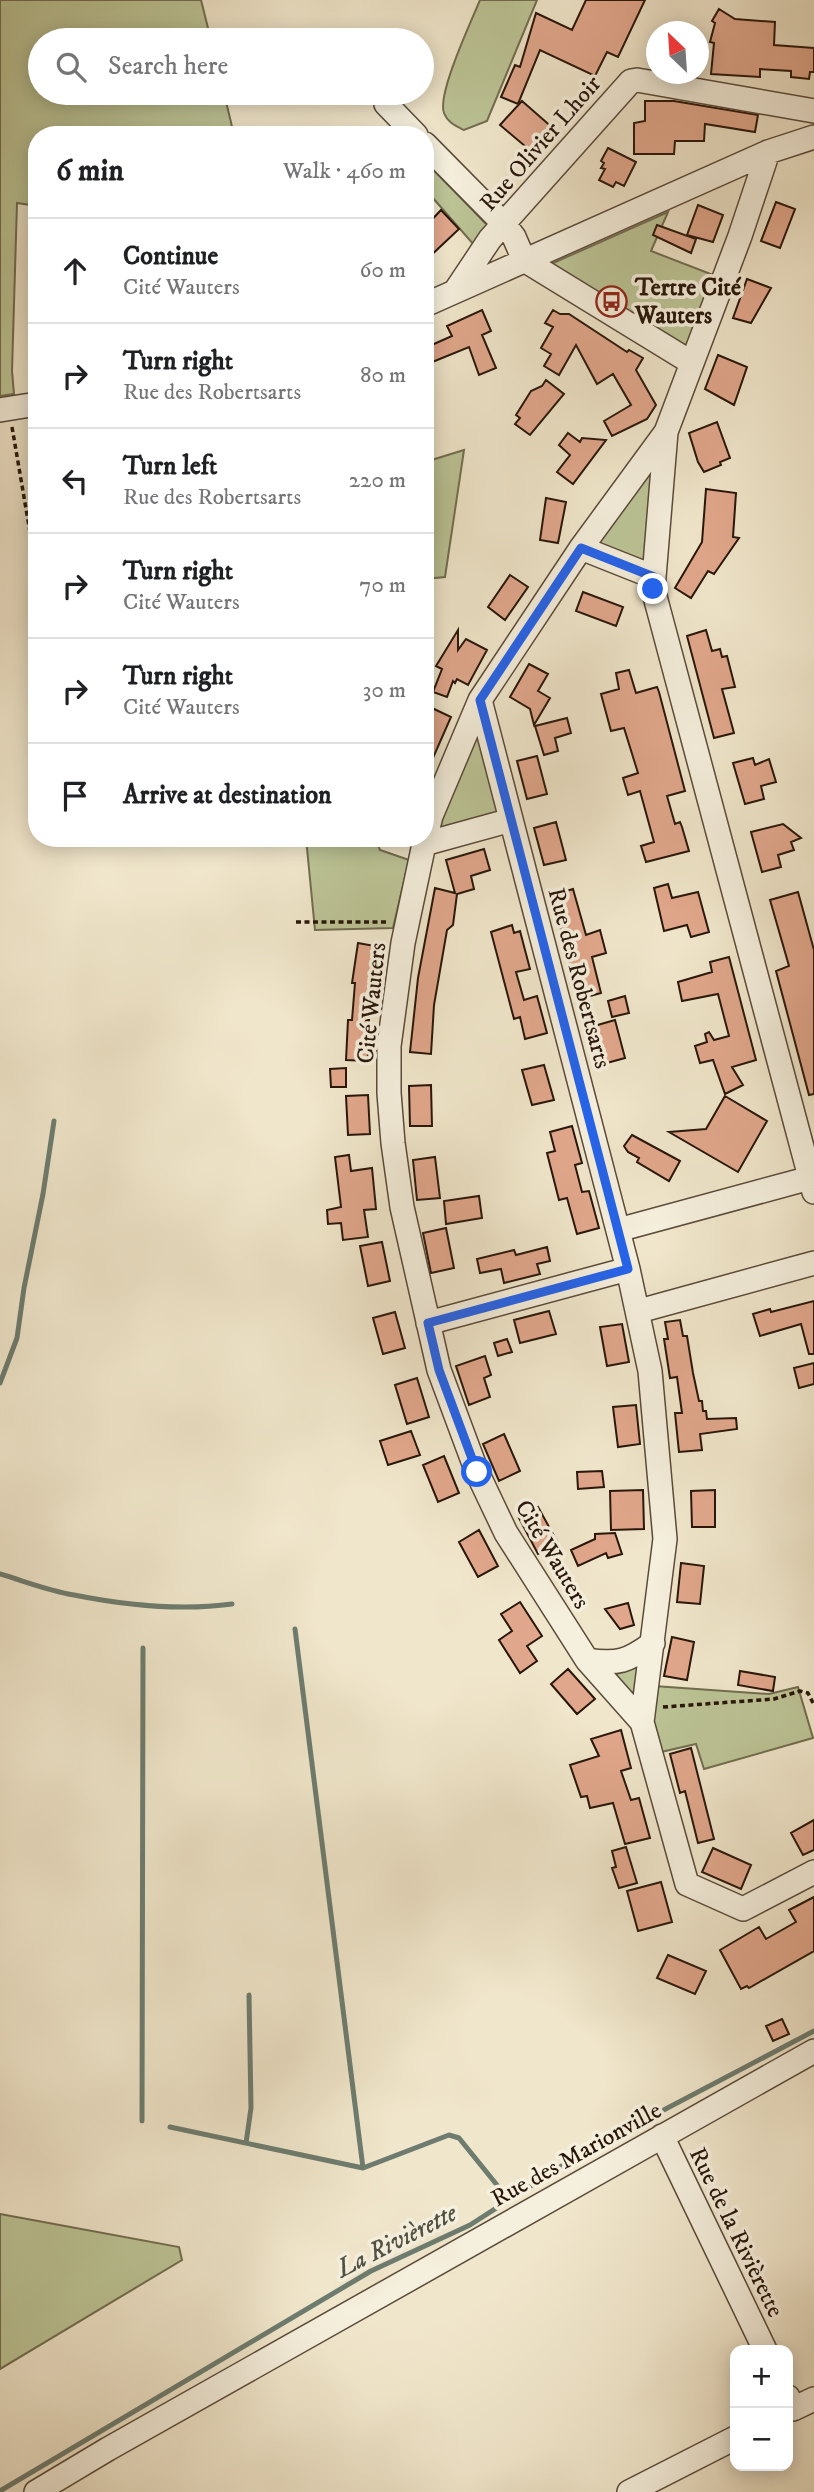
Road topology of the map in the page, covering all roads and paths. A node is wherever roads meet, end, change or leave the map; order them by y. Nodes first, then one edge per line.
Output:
1 (387, 105) edge
2 (814, 111) edge
3 (407, 126) edge
4 (814, 137) edge
5 (768, 152) junction
6 (434, 153) edge
7 (504, 224) junction
8 (524, 260) junction
9 (456, 290) junction
10 (434, 301) edge
11 (692, 363) junction
12 (28, 406) edge
13 (4, 410) edge
14 (666, 432) junction
15 (28, 529) edge
16 (581, 548) junction
17 (654, 577) junction
18 (480, 700) junction
19 (434, 809) edge
20 (511, 820) junction
21 (434, 841) edge
22 (423, 847) edge
23 (296, 922) dead end
24 (407, 924) junction
25 (812, 1185) edge
26 (618, 1230) junction
27 (814, 1263) edge
28 (628, 1269) junction
29 (639, 1311) junction
30 (428, 1323) junction
31 (653, 1643) junction
32 (587, 1660) junction
33 (814, 1705) edge
34 (643, 1715) junction
35 (814, 1872) edge
36 (814, 2051) edge
37 (662, 2136) junction
38 (763, 2345) edge
39 (730, 2441) edge
40 (36, 2492) edge
41 (629, 2492) edge

1 - 3 street
2 - 7 street, Rue Olivier Lhoir
4 - 5 street
5 - 8 street
5 - 11 street, Cité Wauters
6 - 7 street
7 - 8 street
7 - 9 street, Rue Olivier Lhoir
8 - 9 street
8 - 11 street
9 - 10 street
11 - 14 street, Cité Wauters
12 - 13 street
13 - 15 path
14 - 16 street, Cité Wauters
14 - 17 street, Cité Wauters
16 - 17 street
16 - 18 street, Cité Wauters
17 - 25 street, Cité Wauters
18 - 19 street, Cité Wauters
18 - 20 street, Rue des Robertsarts
20 - 21 street
20 - 26 street, Rue des Robertsarts
22 - 24 street, Cité Wauters
23 - 24 path
24 - 30 street, Cité Wauters
25 - 26 street, Cité Wauters
26 - 28 street, Rue des Robertsarts
27 - 29 street
28 - 29 street, Rue des Robertsarts
28 - 30 street
29 - 31 street, Rue des Robertsarts
30 - 32 street, Cité Wauters
31 - 32 street
31 - 34 street, Rue des Robertsarts
32 - 34 street, Cité Wauters
33 - 34 path
34 - 35 street, Cité Wauters
36 - 37 street, Rue des Marionville
37 - 38 street, Rue de la Rivièrette
37 - 40 street, Rue des Marionville
39 - 41 street

